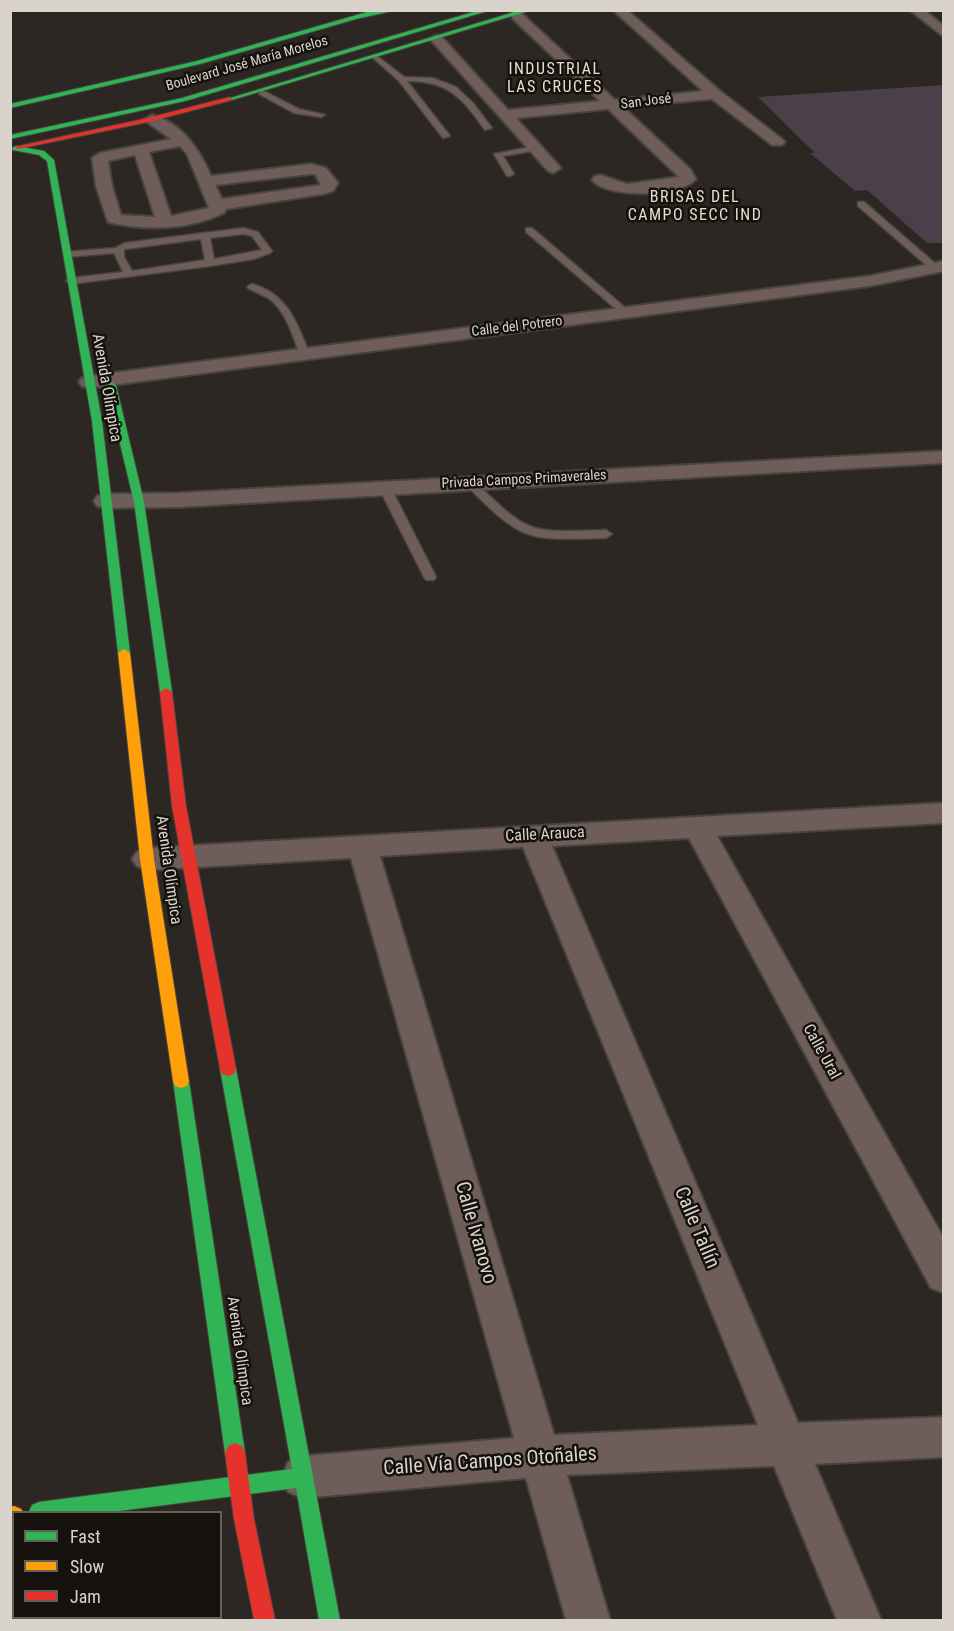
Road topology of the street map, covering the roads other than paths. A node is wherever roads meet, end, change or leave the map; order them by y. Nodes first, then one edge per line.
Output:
1 (382, 10) edge
2 (394, 10) edge
3 (488, 10) edge
4 (619, 10) edge
5 (916, 10) edge
6 (413, 12) dead end
7 (518, 12) edge
8 (357, 18) junction
9 (944, 33) edge
10 (436, 39) junction
11 (375, 57) junction
12 (402, 79) junction
13 (262, 92) junction
14 (715, 93) junction
15 (612, 105) junction
16 (10, 106) edge
17 (321, 115) dead end
18 (504, 115) junction
19 (10, 116) edge
20 (152, 120) junction
21 (135, 123) junction
22 (488, 128) dead end
23 (446, 136) dead end
24 (63, 140) junction
25 (182, 141) junction
26 (777, 141) dead end
27 (12, 144) edge
28 (158, 145) junction
29 (535, 148) junction
30 (140, 149) junction
31 (553, 168) dead end
32 (510, 174) dead end
33 (600, 180) dead end
34 (206, 181) junction
35 (861, 204) dead end
36 (217, 205) junction
37 (165, 220) junction
38 (530, 230) dead end
39 (206, 234) junction
40 (119, 250) junction
41 (73, 254) junction
42 (210, 263) junction
43 (939, 267) edge
44 (129, 274) junction
45 (71, 281) junction
46 (87, 286) junction
47 (252, 287) dead end
48 (626, 313) junction
49 (305, 355) junction
50 (108, 373) junction
51 (88, 382) junction
52 (944, 457) edge
53 (470, 483) junction
54 (385, 488) junction
55 (105, 501) junction
56 (139, 502) junction
57 (606, 534) dead end
58 (430, 578) dead end
59 (944, 813) edge
60 (698, 828) junction
61 (533, 836) junction
62 (362, 846) junction
63 (189, 858) junction
64 (147, 859) junction
65 (944, 1276) edge
66 (944, 1437) edge
67 (787, 1446) junction
68 (541, 1456) junction
69 (303, 1477) junction
70 (241, 1484) junction
71 (46, 1511) edge
72 (265, 1620) edge
73 (330, 1620) edge
74 (588, 1620) edge
75 (859, 1620) edge

1 - 8 street
2 - 8 street
3 - 27 street, Boulevard José María Morelos
4 - 14 street
5 - 9 street
6 - 19 street, Boulevard José María Morelos
7 - 10 street
7 - 15 street
8 - 16 street
10 - 11 street
10 - 18 street
11 - 12 lane
11 - 13 street
12 - 22 lane
12 - 23 lane
13 - 17 lane
13 - 20 street
14 - 15 street, San José
14 - 26 street
15 - 18 street, San José
15 - 33 street
18 - 29 street
20 - 21 street
20 - 25 street
21 - 24 street
21 - 28 street
24 - 27 street
24 - 41 street, Avenida Olímpica
25 - 28 street
25 - 34 street
27 - 41 street, Avenida Olímpica
28 - 30 street
29 - 31 street
29 - 32 lane
30 - 37 street
30 - 37 street
34 - 36 street
34 - 36 street
35 - 43 lane
36 - 37 street
38 - 48 lane
39 - 40 lane
39 - 42 lane
39 - 42 lane
40 - 41 lane
40 - 44 lane
41 - 45 street, Avenida Olímpica
41 - 46 street, Avenida Olímpica
42 - 44 lane
43 - 48 street, Calle del Potrero
44 - 46 lane
45 - 46 lane
45 - 51 street, Avenida Olímpica
47 - 49 lane
48 - 49 street, Calle del Potrero
49 - 50 street, Calle del Potrero
50 - 51 street, Calle del Potrero
50 - 56 street, Avenida Olímpica
51 - 55 street, Avenida Olímpica
52 - 53 street, Privada Campos Primaverales
53 - 54 street, Privada Campos Primaverales
53 - 57 lane
54 - 56 street, Privada Campos Primaverales
54 - 58 lane
55 - 56 street, Privada Campos Primaverales
55 - 64 street, Avenida Olímpica
56 - 63 street, Avenida Olímpica
59 - 60 street, Calle Arauca
60 - 61 street, Calle Arauca
60 - 65 street, Calle Ural
61 - 62 street, Calle Arauca
61 - 67 street, Calle Tallín
62 - 63 street, Calle Arauca
62 - 68 street, Calle Ivanovo
63 - 64 street, Calle Arauca
63 - 69 street, Avenida Olímpica
64 - 70 street, Avenida Olímpica
66 - 67 street, Calle Vía Campos Otoñales
67 - 68 street, Calle Vía Campos Otoñales
67 - 75 street, Calle Tallín
68 - 69 street, Calle Vía Campos Otoñales
68 - 74 street, Calle Ivanovo
69 - 70 street, Calle Vía Campos Otoñales
69 - 73 street, Avenida Olímpica
70 - 71 street, Calle Vía Campos Otoñales
70 - 72 street, Avenida Olímpica

